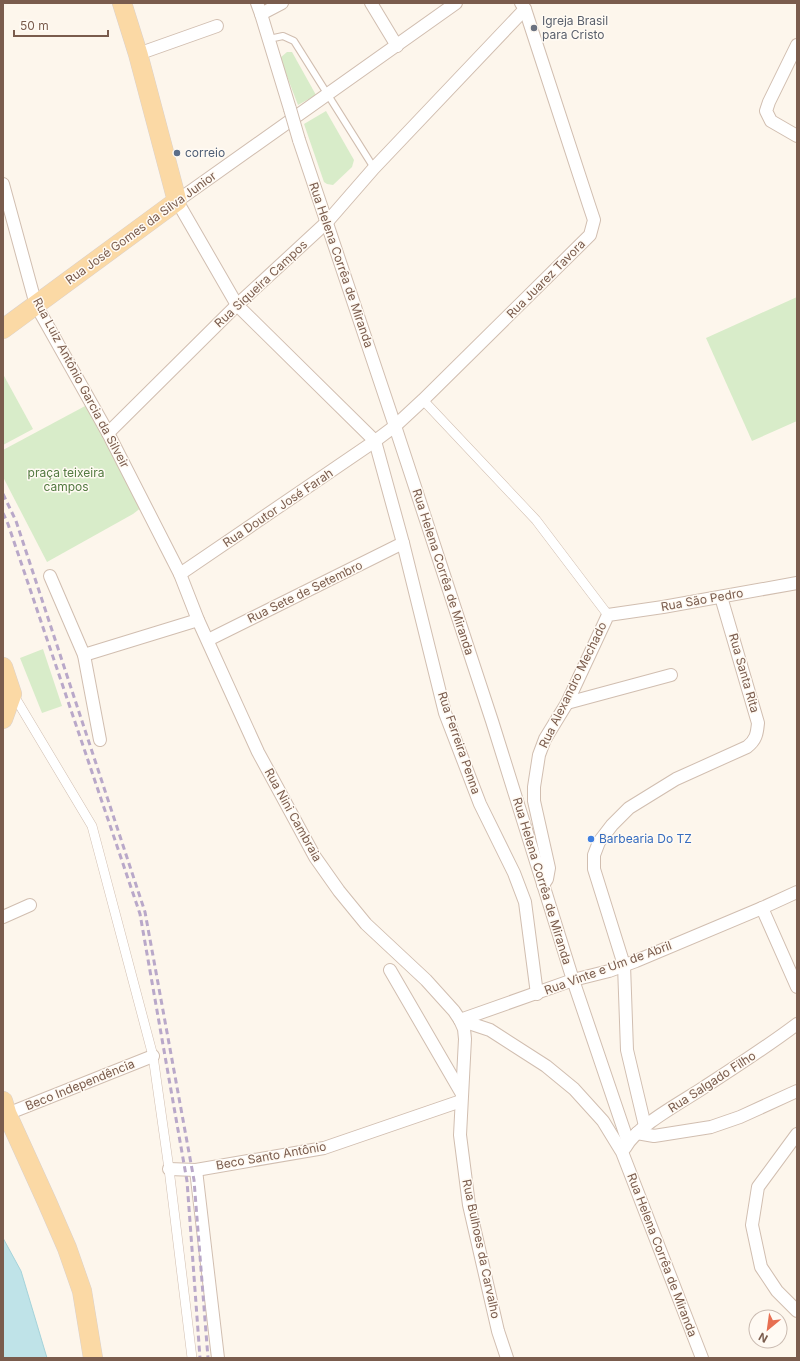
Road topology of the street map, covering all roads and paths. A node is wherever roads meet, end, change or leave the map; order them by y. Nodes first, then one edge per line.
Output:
1 (122, 3) edge
2 (282, 3) edge
3 (371, 3) edge
4 (456, 3) edge
5 (524, 5) edge
6 (259, 8) edge
7 (217, 26) dead end
8 (269, 39) junction
9 (797, 45) edge
10 (397, 46) junction
11 (138, 54) junction
12 (327, 94) junction
13 (797, 135) edge
14 (374, 168) junction
15 (3, 184) edge
16 (176, 201) junction
17 (327, 222) junction
18 (36, 305) junction
19 (237, 305) junction
20 (3, 329) edge
21 (423, 400) junction
22 (395, 426) junction
23 (108, 433) junction
24 (375, 441) junction
25 (403, 543) junction
26 (180, 574) junction
27 (50, 576) dead end
28 (797, 583) edge
29 (721, 597) junction
30 (608, 615) junction
31 (198, 620) junction
32 (208, 640) junction
33 (84, 655) junction
34 (3, 667) edge
35 (671, 675) dead end
36 (12, 694) junction
37 (567, 703) junction
38 (4, 716) edge
39 (100, 740) dead end
40 (543, 885) junction
41 (797, 892) edge
42 (30, 905) dead end
43 (762, 908) junction
44 (3, 917) edge
45 (624, 965) junction
46 (390, 970) dead end
47 (573, 980) junction
48 (797, 987) edge
49 (537, 994) junction
50 (460, 1020) junction
51 (797, 1024) edge
52 (153, 1056) junction
53 (797, 1090) edge
54 (462, 1097) junction
55 (5, 1108) edge
56 (797, 1134) edge
57 (633, 1138) junction
58 (169, 1170) junction
59 (196, 1170) junction
60 (797, 1311) edge
61 (93, 1358) edge
62 (192, 1358) edge
63 (218, 1358) edge
64 (507, 1358) edge
65 (702, 1358) edge

1 - 11 main road
2 - 6 street
3 - 10 street
4 - 10 street, Rua José Gomes da Silva Junior
5 - 14 street, Rua Siqueira Campos
5 - 21 street, Rua Juarez Tavora
6 - 8 street, Rua Helena Corrêa de Miranda
7 - 11 street
8 - 12 lane
8 - 17 street, Rua Helena Corrêa de Miranda, bridge
9 - 13 street
10 - 12 street, Rua José Gomes da Silva Junior
11 - 16 main road
12 - 14 lane
12 - 16 street, Rua José Gomes da Silva Junior
14 - 17 street, Rua Siqueira Campos
15 - 18 street, Rua Luiz Antônio Garcia da Silveir
16 - 18 main road, Rua José Gomes da Silva Junior
16 - 19 street
17 - 19 street, Rua Siqueira Campos
17 - 22 street, Rua Helena Corrêa de Miranda
18 - 20 main road, Rua José Gomes da Silva Junior
18 - 23 street, Rua Luiz Antônio Garcia da Silveir
19 - 23 street, Rua Siqueira Campos
19 - 24 street
21 - 22 street, Rua Juarez Tavora
21 - 30 street
22 - 24 street, Rua Juarez Tavora
22 - 40 street, Rua Helena Corrêa de Miranda
23 - 26 street, Rua Luiz Antônio Garcia da Silveir
24 - 25 street, Rua Ferreira Penna
24 - 26 street, Rua Doutor José Farah
25 - 32 street, Rua Sete de Setembro
25 - 49 street, Rua Ferreira Penna
26 - 31 street, Rua Nini Cambraia
27 - 33 street
28 - 29 street, Rua São Pedro
29 - 30 street, Rua São Pedro
29 - 45 street, Rua Santa Rita
30 - 37 street, Rua Alexandro Mechado
31 - 32 street, Rua Nini Cambraia
31 - 33 street
32 - 50 street, Rua Nini Cambraia
33 - 39 street
34 - 36 main road
35 - 37 street
36 - 38 main road
36 - 52 street
37 - 40 street, Rua Alexandro Mechado
40 - 47 street, Rua Helena Corrêa de Miranda
41 - 43 street, Rua Vinte e Um de Abril
42 - 44 street
43 - 45 street, Rua Vinte e Um de Abril
43 - 48 street
45 - 47 street, Rua Vinte e Um de Abril
45 - 57 street
46 - 54 street
47 - 49 street, Rua Vinte e Um de Abril
47 - 57 street, Rua Helena Corrêa de Miranda
49 - 50 street, Rua Vinte e Um de Abril
50 - 54 street, Rua Bulhoes da Carvalho
50 - 57 street
51 - 57 street, Rua Salgado Filho
52 - 55 street, Beco Independência
52 - 58 street
53 - 57 street
54 - 59 street, Beco Santo Antônio
54 - 64 street, Rua Bulhoes da Carvalho
55 - 61 main road
56 - 60 street
57 - 65 street, Rua Helena Corrêa de Miranda
58 - 59 street, Beco Santo Antônio
58 - 62 street
59 - 63 street

